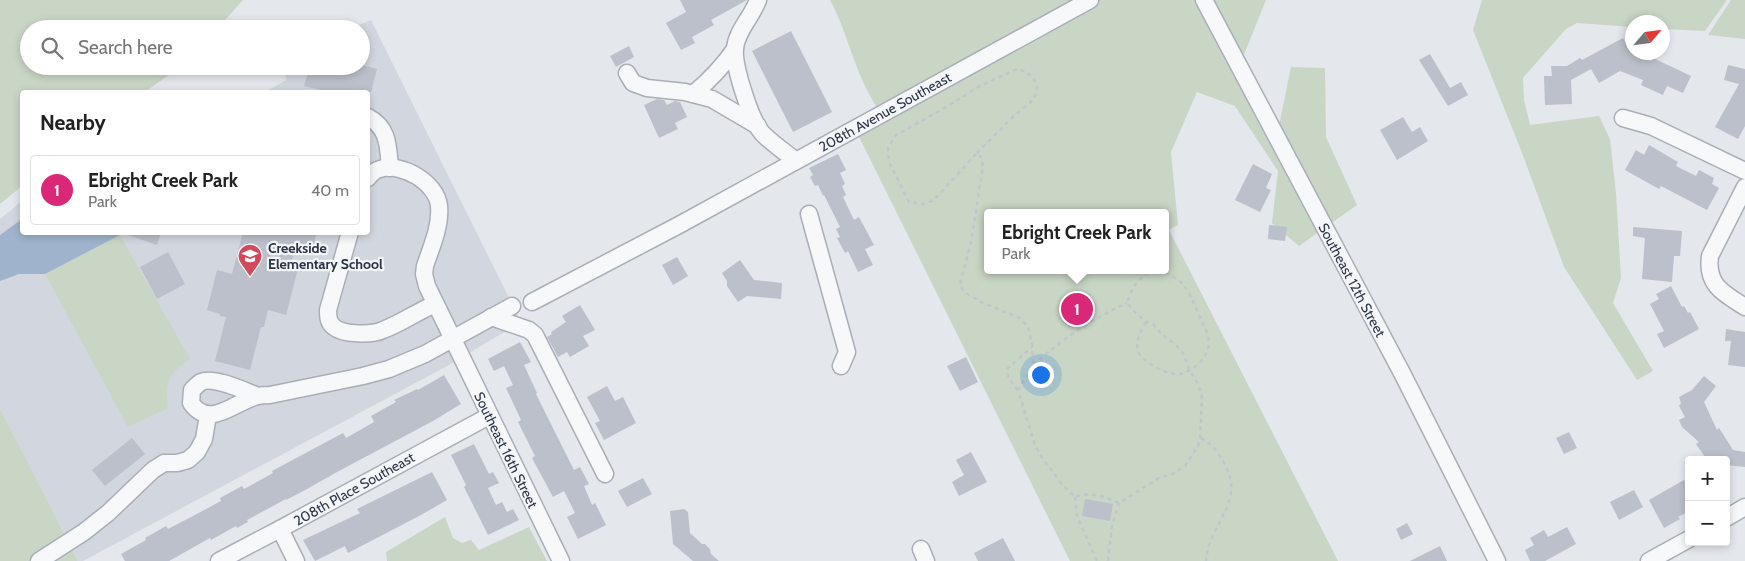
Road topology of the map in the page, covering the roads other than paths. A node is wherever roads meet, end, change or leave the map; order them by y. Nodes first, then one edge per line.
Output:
1 (758, 0) edge
2 (1090, 0) edge
3 (1204, 0) edge
4 (735, 49) junction
5 (627, 72) dead end
6 (693, 94) junction
7 (370, 118) edge
8 (1623, 118) dead end
9 (758, 126) junction
10 (796, 161) junction
11 (390, 168) junction
12 (1745, 170) edge
13 (370, 177) edge
14 (1745, 187) edge
15 (809, 214) dead end
16 (349, 235) edge
17 (532, 302) dead end
18 (435, 304) junction
19 (512, 306) dead end
20 (1745, 307) edge
21 (491, 317) junction
22 (453, 338) junction
23 (841, 366) dead end
24 (258, 396) junction
25 (208, 415) junction
26 (489, 416) junction
27 (605, 474) dead end
28 (1745, 507) edge
29 (1730, 516) edge
30 (280, 529) junction
31 (1685, 541) edge
32 (39, 561) edge
33 (219, 561) edge
34 (296, 561) edge
35 (561, 561) edge
36 (1497, 561) edge
37 (1650, 561) edge

1 - 4 street
2 - 10 street, 208th Avenue Southeast
3 - 36 street, Southeast 12th Street
4 - 6 street
4 - 9 street
5 - 6 street
6 - 9 street
7 - 11 street
8 - 12 street
9 - 10 street
10 - 17 street, 208th Avenue Southeast
11 - 13 street
11 - 18 street, Southeast 16th Street
14 - 20 street
15 - 23 street
16 - 18 street
18 - 22 street, Southeast 16th Street
19 - 21 street
21 - 22 street
21 - 27 street
22 - 24 street
22 - 26 street, Southeast 16th Street
24 - 25 street
24 - 25 street
25 - 32 street
26 - 30 street, 208th Place Southeast
26 - 35 street, Southeast 16th Street
28 - 29 street
30 - 33 street, 208th Place Southeast
30 - 34 street
31 - 37 street

